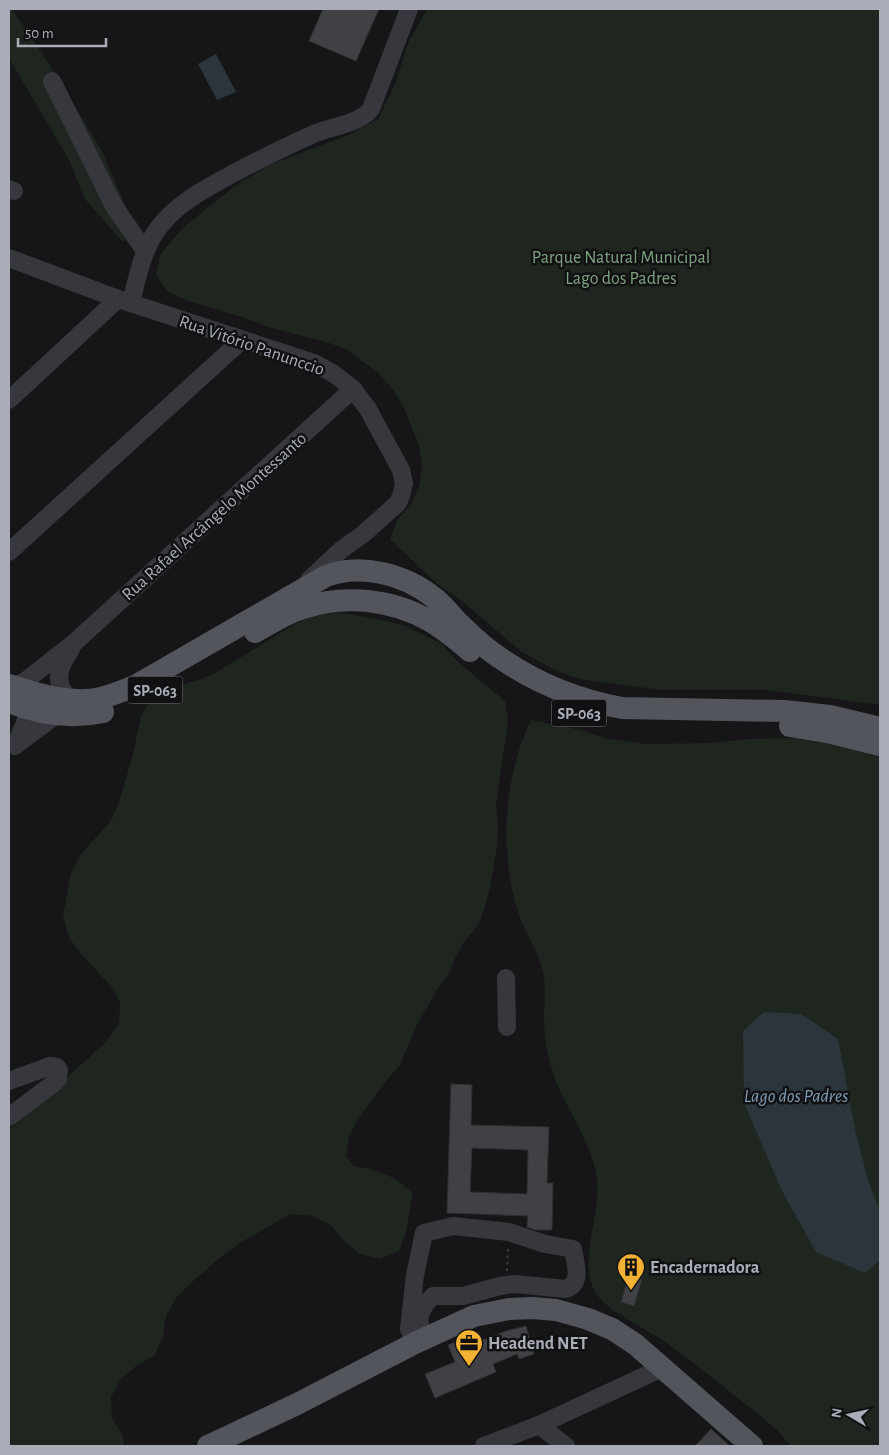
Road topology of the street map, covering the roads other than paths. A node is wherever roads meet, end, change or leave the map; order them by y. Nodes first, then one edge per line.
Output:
1 (408, 9) edge
2 (52, 81) dead end
3 (145, 252) junction
4 (9, 258) edge
5 (125, 301) junction
6 (242, 340) junction
7 (354, 389) junction
8 (9, 400) edge
9 (362, 535) junction
10 (9, 552) edge
11 (355, 567) junction
12 (297, 591) junction
13 (364, 601) junction
14 (75, 642) junction
15 (20, 696) edge
16 (63, 707) junction
17 (880, 728) edge
18 (880, 745) edge
19 (12, 748) edge
20 (506, 978) dead end
21 (507, 1027) dead end
22 (9, 1081) edge
23 (9, 1117) edge
24 (415, 1274) junction
25 (433, 1296) junction
26 (418, 1341) junction
27 (662, 1368) junction
28 (540, 1424) junction
29 (208, 1446) edge
30 (484, 1446) edge
31 (566, 1446) edge
32 (752, 1446) edge

1 - 3 street
2 - 3 street
3 - 5 street
4 - 5 street, Rua Vitório Panunccio
5 - 6 street, Rua Vitório Panunccio
5 - 8 street
6 - 7 street, Rua Vitório Panunccio
6 - 10 street
7 - 9 street, Rua Vitório Panunccio
7 - 14 street, Rua Rafael Arcângelo Montessanto
9 - 11 street, Rua Vitório Panunccio
9 - 12 street, Rua Vitório Panunccio
11 - 12 main road, SP-063
11 - 13 main road
11 - 17 main road, SP-063
12 - 16 main road, SP-063
13 - 16 main road, SP-063
13 - 18 main road, SP-063
14 - 15 street, Rua Rafael Arcângelo Montessanto
14 - 16 street, Rua Rafael Arcângelo Montessanto
15 - 16 main road, SP-063
15 - 19 street
16 - 19 street
20 - 21 street
22 - 23 street
24 - 25 street
24 - 25 street
24 - 26 street
25 - 26 street
26 - 27 main road
26 - 29 main road
27 - 28 street
27 - 32 main road
28 - 30 street
28 - 31 street

